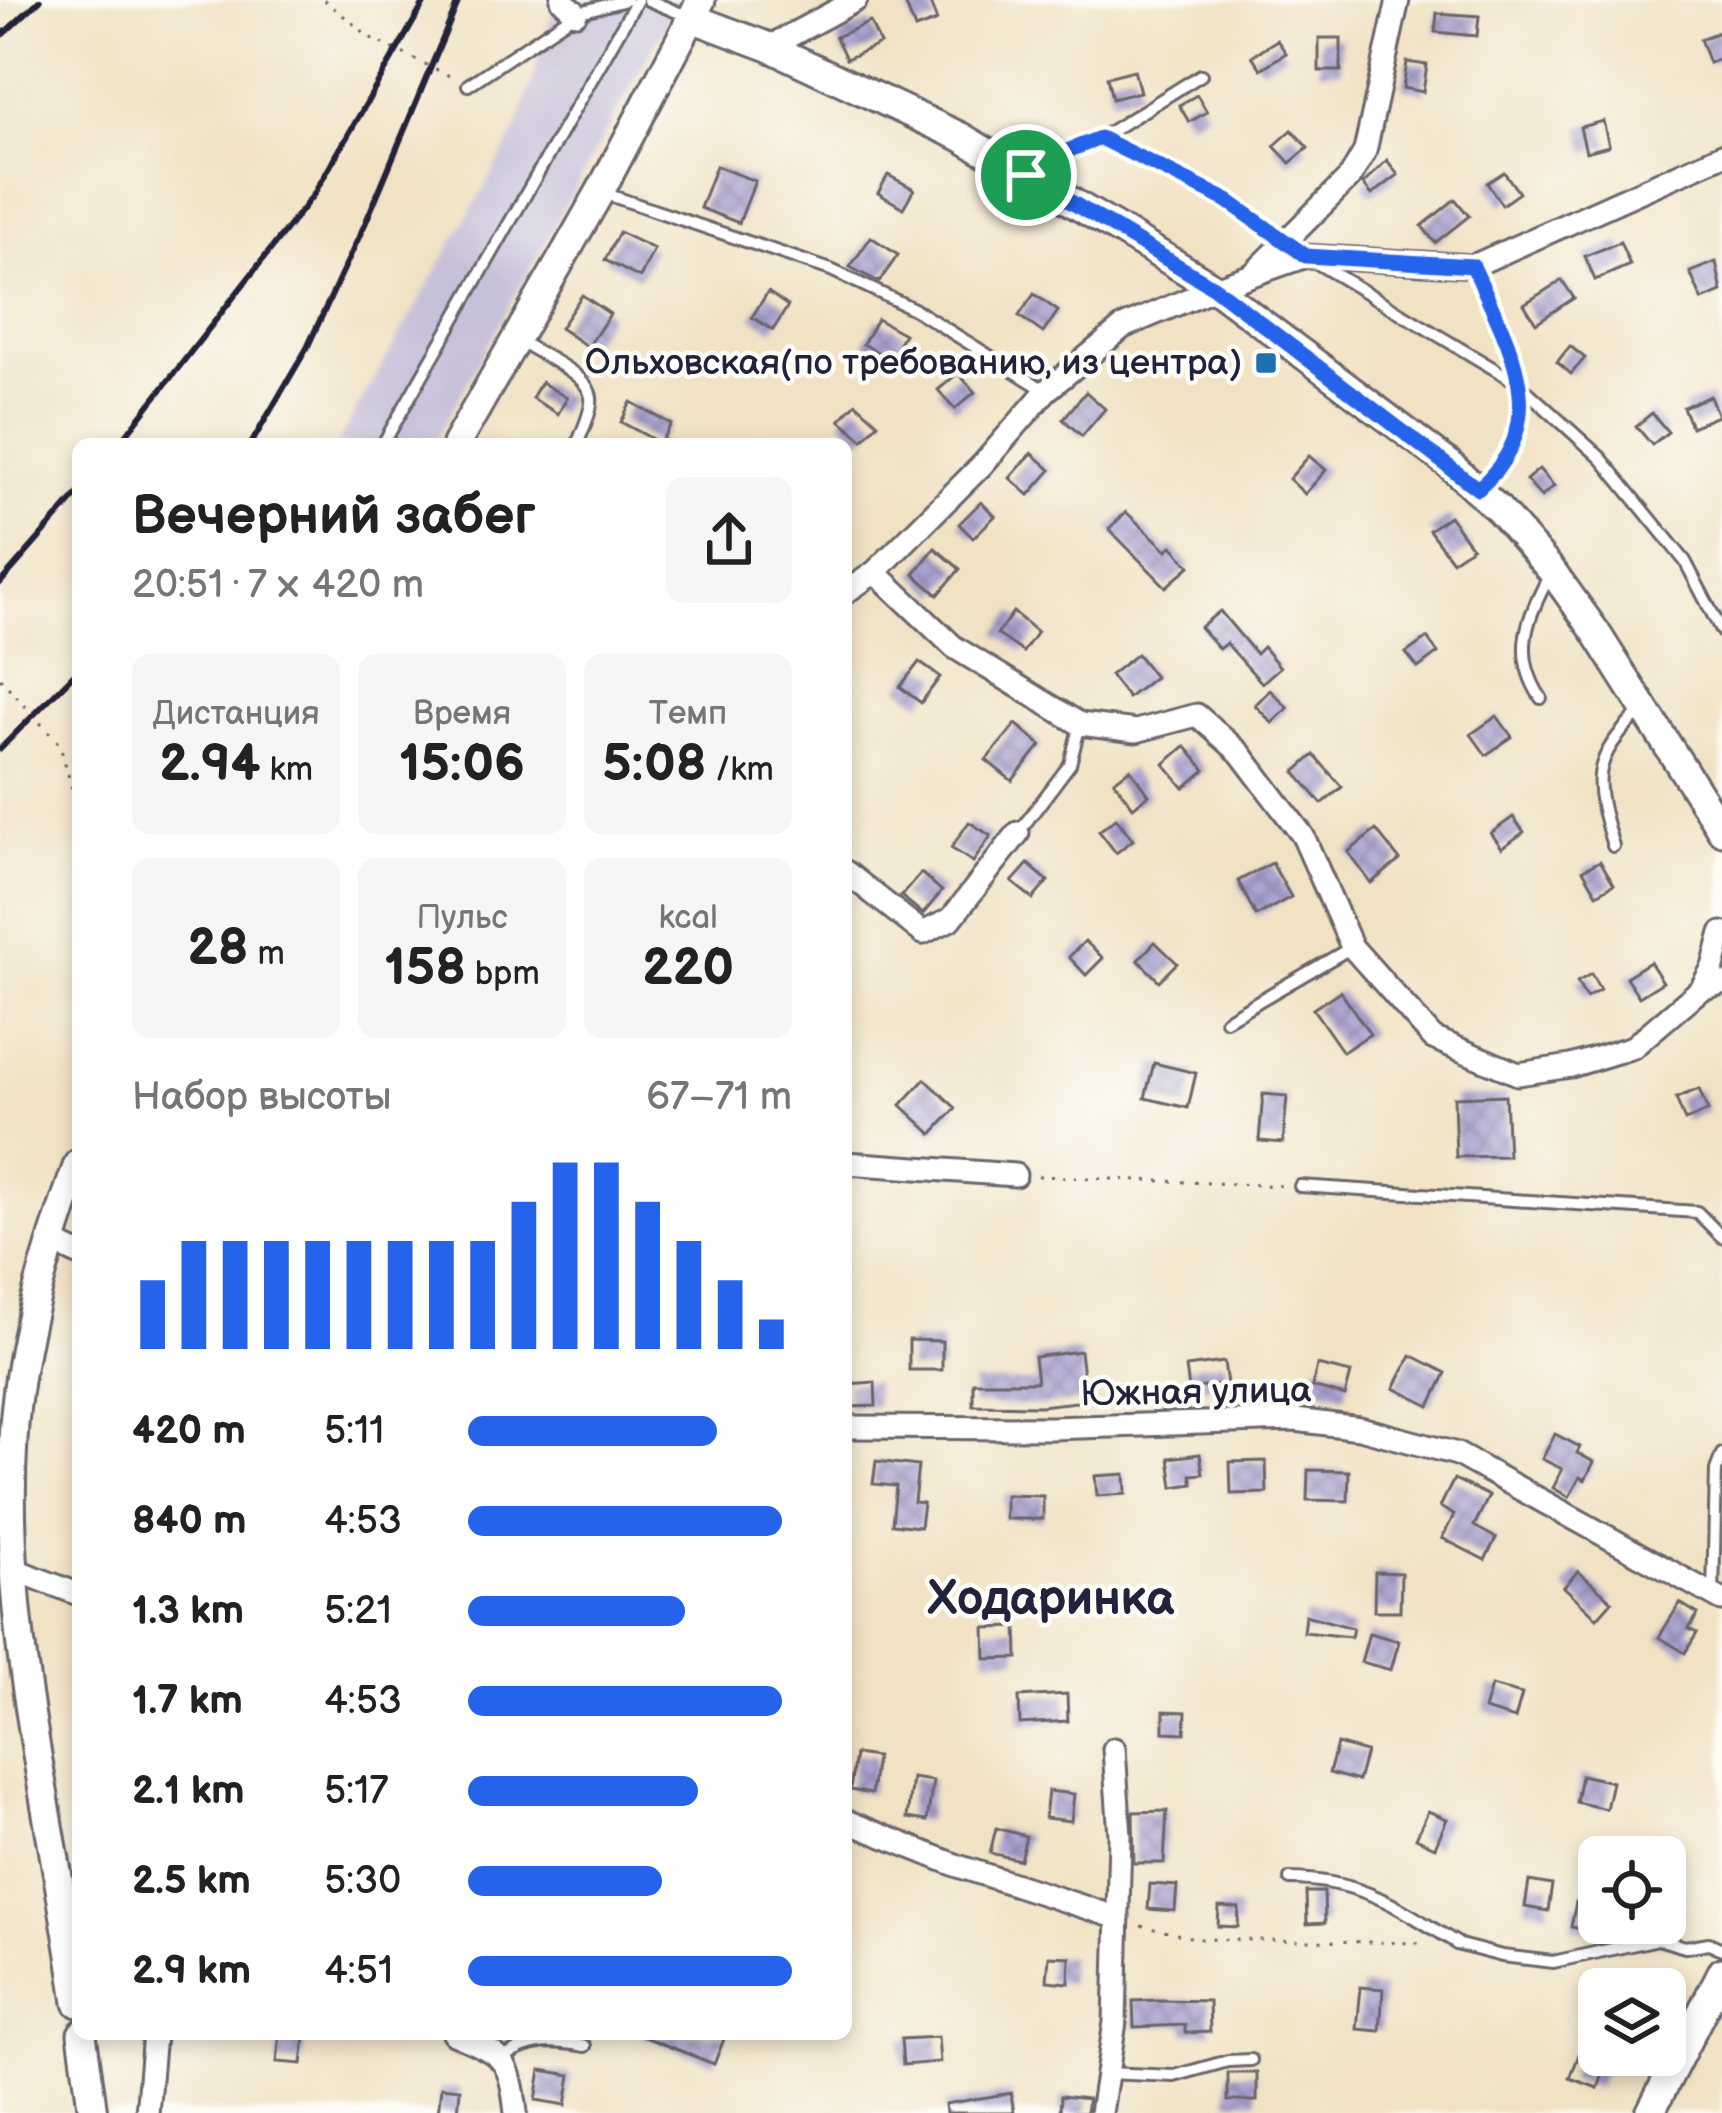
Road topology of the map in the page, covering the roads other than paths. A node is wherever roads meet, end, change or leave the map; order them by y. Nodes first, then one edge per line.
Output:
1 (626, 0) edge
2 (637, 0) edge
3 (648, 0) edge
4 (856, 0) edge
5 (1398, 0) edge
6 (569, 6) edge
7 (697, 9) edge
8 (769, 47) junction
9 (1201, 75) dead end
10 (468, 86) road end
11 (1100, 138) junction
12 (1722, 155) edge
13 (1026, 175) junction
14 (600, 192) junction
15 (1284, 240) junction
16 (1306, 256) junction
17 (1473, 266) junction
18 (1253, 274) junction
19 (1215, 288) junction
20 (515, 338) junction
21 (1518, 382) junction
22 (1046, 391) junction
23 (386, 438) edge
24 (459, 438) edge
25 (580, 438) edge
26 (1478, 489) junction
27 (1552, 571) junction
28 (875, 572) junction
29 (852, 588) edge
30 (1722, 632) edge
31 (1541, 698) dead end
32 (1643, 708) junction
33 (1080, 724) junction
34 (1722, 831) edge
35 (1018, 832) joint
36 (1613, 846) dead end
37 (852, 877) edge
38 (1722, 933) edge
39 (1352, 947) junction
40 (1712, 986) edge
41 (1226, 1020) dead end
42 (852, 1163) edge
43 (1015, 1175) road end
44 (72, 1181) edge
45 (1300, 1186) road end
46 (1722, 1237) edge
47 (51, 1241) junction
48 (72, 1251) edge
49 (852, 1427) edge
50 (1722, 1454) edge
51 (13, 1569) junction
52 (72, 1592) edge
53 (1718, 1597) edge
54 (1114, 1749) dead end
55 (852, 1823) edge
56 (68, 1871) edge
57 (1290, 1879) dead end
58 (1118, 1918) junction
59 (72, 1925) edge
60 (1722, 1949) edge
61 (1722, 1972) edge
62 (83, 2040) edge
63 (153, 2040) edge
64 (466, 2040) edge
65 (585, 2046) dead end
66 (503, 2058) junction
67 (1251, 2060) dead end
68 (1107, 2073) junction
69 (93, 2113) edge
70 (147, 2113) edge
71 (516, 2113) edge
72 (1102, 2113) edge
73 (1650, 2113) edge

1 - 6 lane
2 - 23 lane
3 - 7 lane
4 - 8 street
5 - 15 street
6 - 10 lane
7 - 8 street
7 - 14 street
8 - 13 street
9 - 11 lane
11 - 13 lane
11 - 15 lane
12 - 17 street
13 - 19 street
14 - 20 street
14 - 22 lane
15 - 16 lane
15 - 18 street
16 - 17 street
16 - 18 street
16 - 21 lane
17 - 21 lane
18 - 19 street
19 - 22 street
19 - 26 street
20 - 24 street
20 - 25 lane
21 - 26 lane
21 - 30 lane
22 - 28 street
26 - 27 street
27 - 31 lane
27 - 32 street
28 - 29 street
28 - 33 street
32 - 34 street
32 - 36 lane
33 - 35 lane
33 - 39 street
35 - 37 street
38 - 40 street
39 - 40 street
39 - 41 lane
42 - 43 street
44 - 47 street
45 - 46 lane
47 - 48 street
47 - 51 street
49 - 53 street, Южная улица
50 - 53 lane
51 - 52 street
51 - 56 street
54 - 58 street
55 - 58 street
56 - 59 street
57 - 60 lane
58 - 68 street
61 - 73 street
62 - 69 street
63 - 70 street
64 - 66 street
65 - 66 lane
66 - 71 street
67 - 68 lane
68 - 72 street

